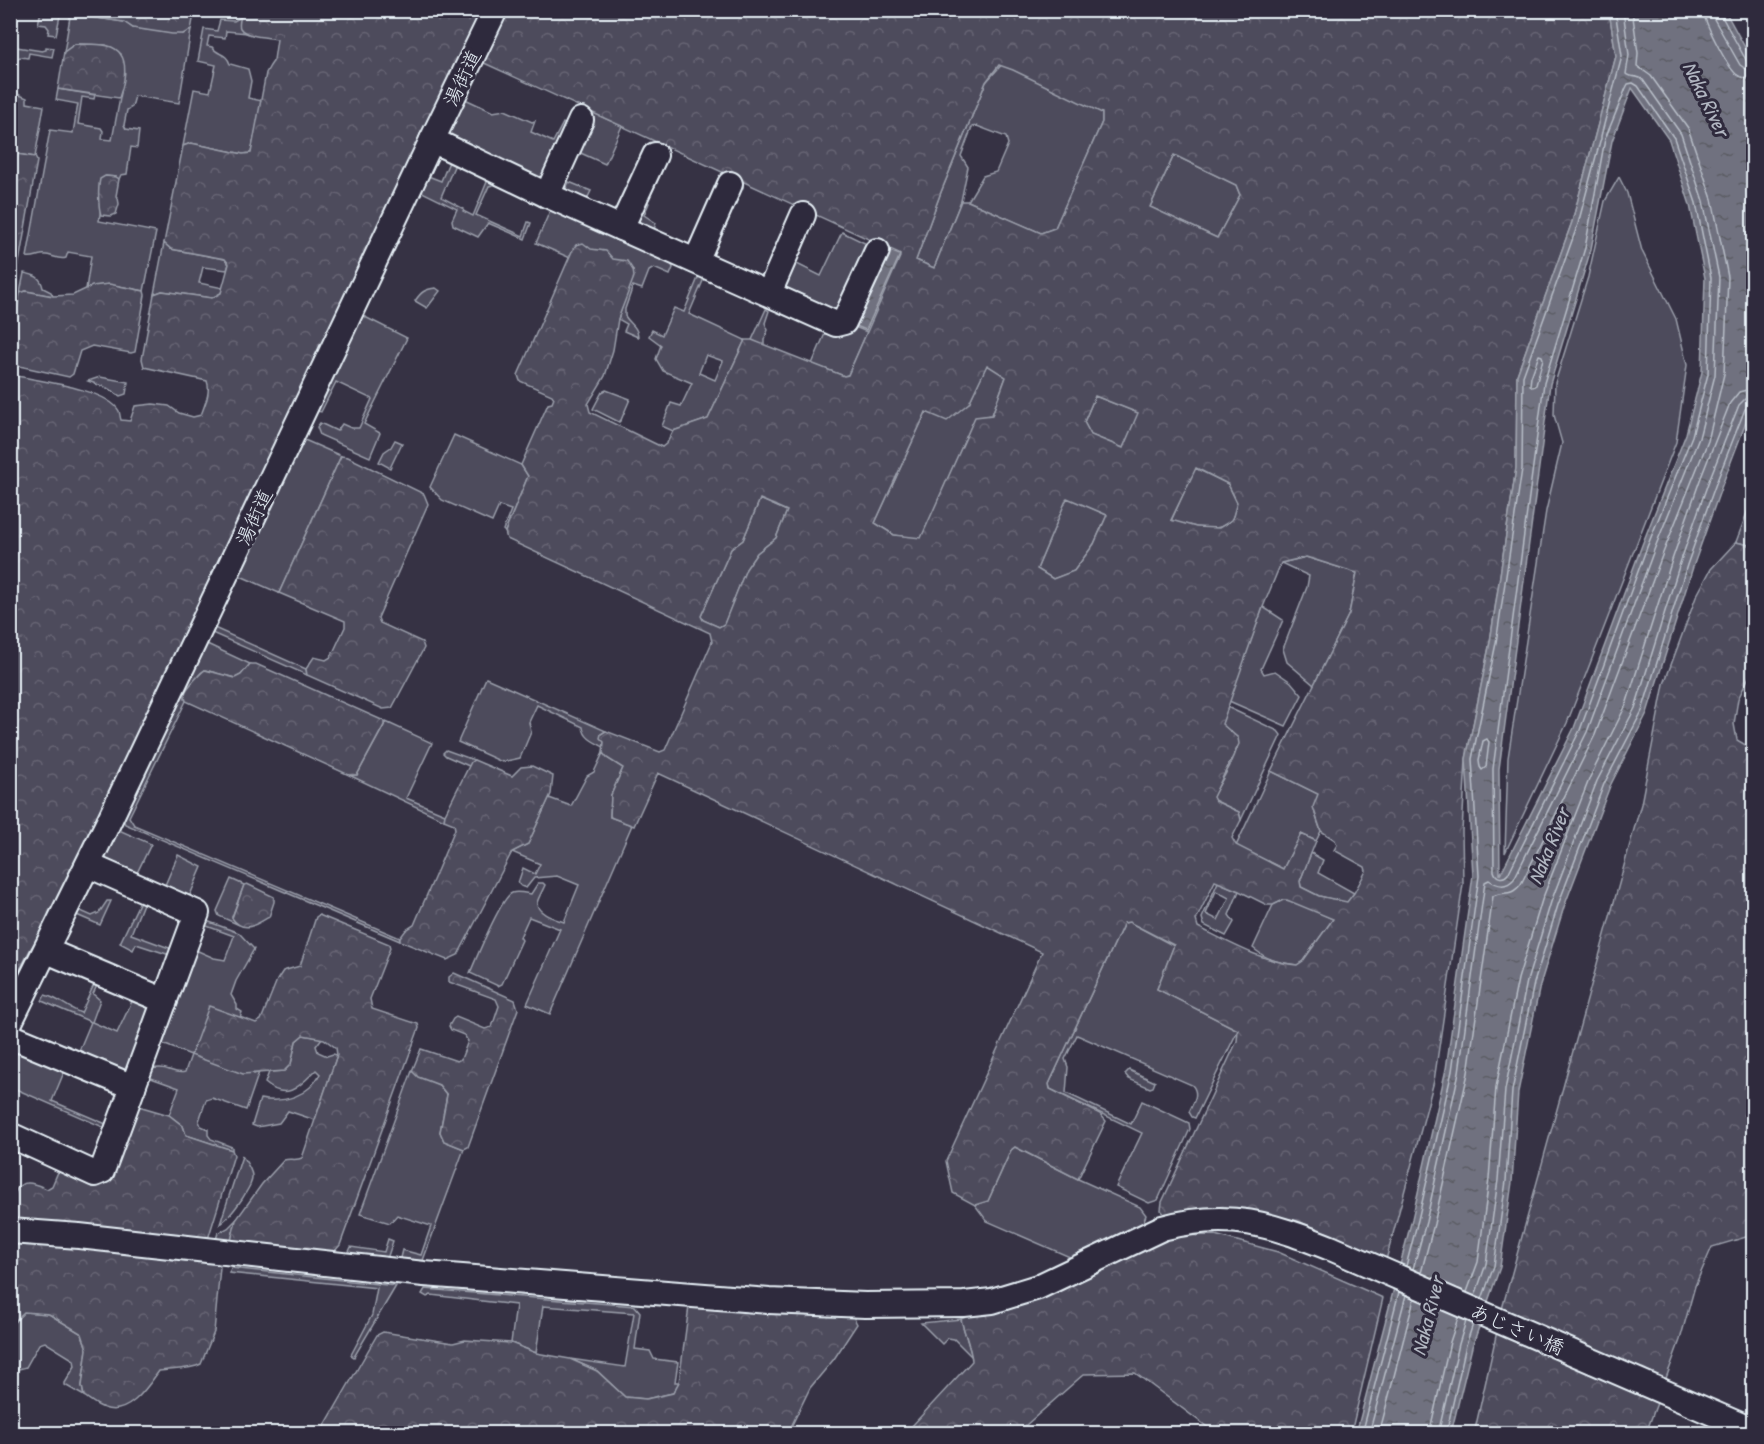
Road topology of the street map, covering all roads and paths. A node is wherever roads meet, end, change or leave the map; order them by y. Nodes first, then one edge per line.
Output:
1 (495, 10) edge
2 (581, 120) dead end
3 (432, 140) junction
4 (655, 155) dead end
5 (730, 184) dead end
6 (547, 195) junction
7 (803, 215) dead end
8 (621, 228) junction
9 (878, 251) dead end
10 (696, 261) junction
11 (769, 293) junction
12 (88, 865) junction
13 (47, 951) junction
14 (165, 1001) junction
15 (10, 1022) edge
16 (10, 1036) edge
17 (133, 1087) junction
18 (10, 1135) edge
19 (10, 1231) edge
20 (1754, 1431) edge

1 - 3 street, 湯街道
2 - 6 street
3 - 6 street
3 - 12 street, 湯街道
4 - 8 street
5 - 10 street
6 - 8 street
7 - 11 street
8 - 10 street
9 - 11 street
10 - 11 street
12 - 13 street, 湯街道
12 - 14 street
13 - 14 street
13 - 15 street, 湯街道
14 - 17 street
16 - 17 street
17 - 18 street
19 - 20 street, あじさい橋

